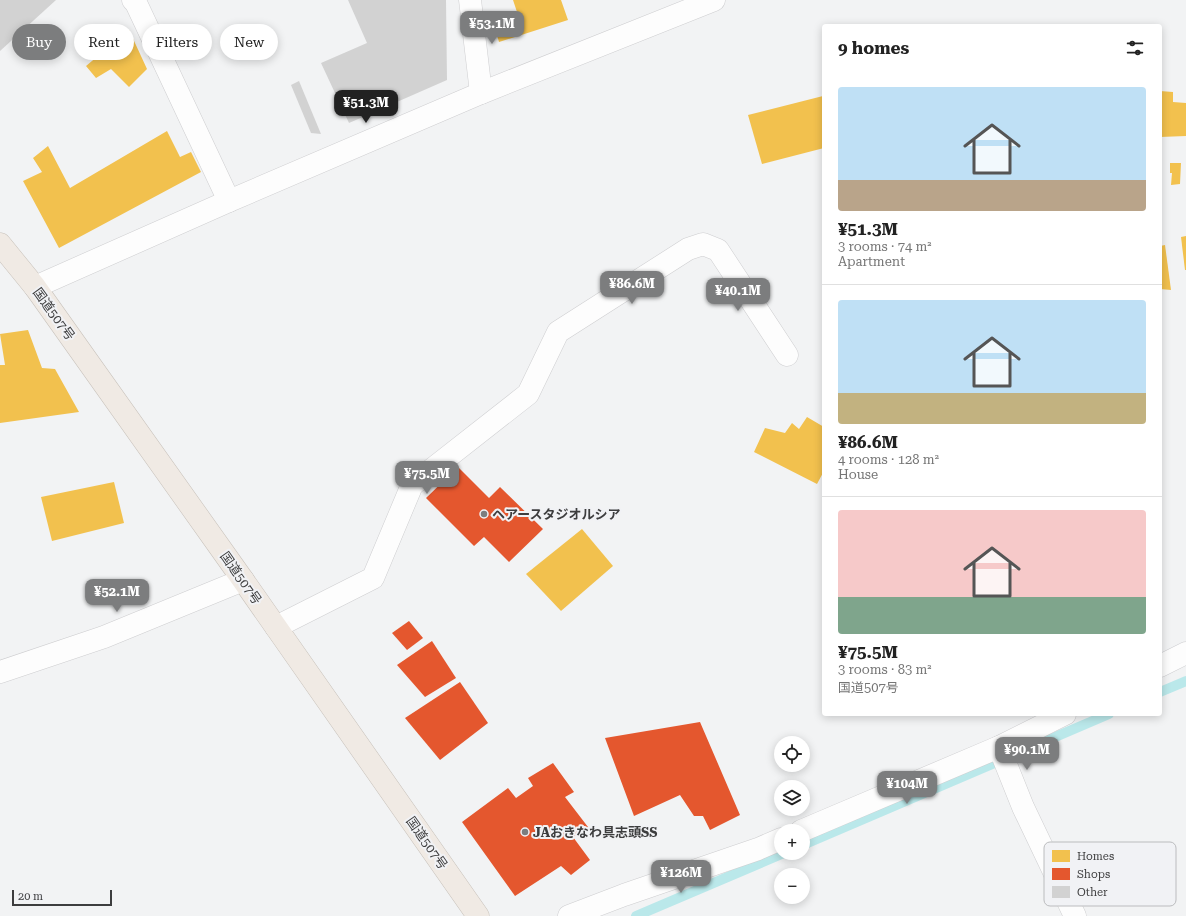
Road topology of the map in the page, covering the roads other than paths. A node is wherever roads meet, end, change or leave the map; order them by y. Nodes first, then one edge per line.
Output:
1 (133, 0) edge
2 (470, 0) edge
3 (714, 0) edge
4 (481, 94) junction
5 (229, 201) junction
6 (0, 244) edge
7 (35, 287) junction
8 (787, 355) dead end
9 (243, 580) junction
10 (276, 627) junction
11 (1186, 653) edge
12 (1162, 665) edge
13 (0, 672) edge
14 (1061, 716) edge
15 (999, 747) junction
16 (810, 827) edge
17 (774, 842) edge
18 (1044, 851) edge
19 (1070, 906) edge
20 (478, 916) edge
21 (569, 916) edge
22 (1075, 916) edge

1 - 5 street
2 - 4 street
3 - 4 street
4 - 5 street
5 - 7 street
6 - 7 highway, 国道507号
7 - 9 highway, 国道507号
8 - 10 street
9 - 10 highway, 国道507号
9 - 13 street
10 - 20 highway, 国道507号
11 - 12 street
14 - 15 street
15 - 16 street
15 - 18 street
17 - 21 street
19 - 22 street

